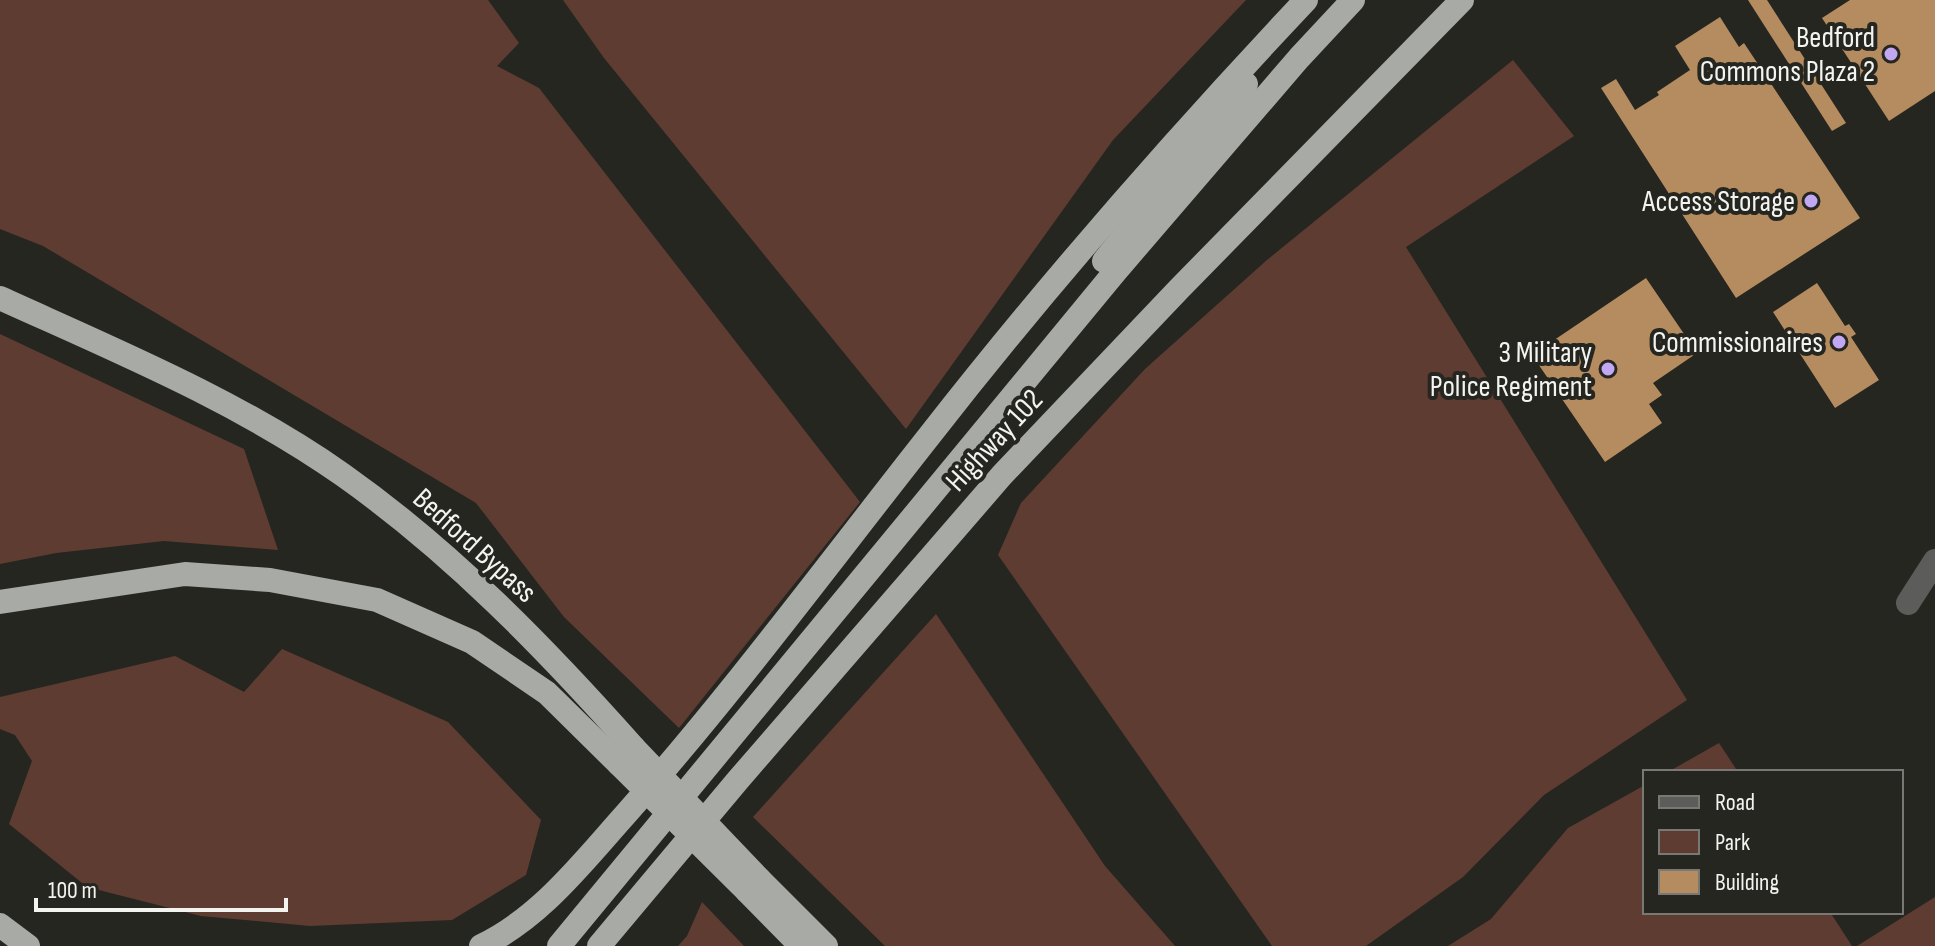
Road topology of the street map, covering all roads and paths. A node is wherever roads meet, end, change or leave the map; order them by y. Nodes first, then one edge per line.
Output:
1 (1353, 0) edge
2 (1462, 0) edge
3 (1304, 2) edge
4 (0, 282) edge
5 (0, 298) edge
6 (192, 385) junction
7 (1935, 561) edge
8 (0, 602) edge
9 (1908, 603) dead end
10 (832, 613) junction
11 (626, 756) junction
12 (676, 853) junction
13 (753, 885) junction
14 (0, 925) edge
15 (28, 946) edge
16 (481, 946) edge
17 (559, 946) edge
18 (599, 946) edge
19 (611, 946) edge
20 (801, 946) edge
21 (826, 946) edge

1 - 10 highway, Highway 102
2 - 12 highway, Highway 102
3 - 10 highway
3 - 16 highway
4 - 6 highway
5 - 6 highway, Bedford Bypass
6 - 11 highway, Bedford Bypass
7 - 9 street
8 - 11 highway, Bedford Bypass
10 - 17 highway, Highway 102
11 - 13 highway, Bedford Bypass, bridge
12 - 18 highway, Highway 102
12 - 19 highway
13 - 20 highway, Bedford Bypass
13 - 21 highway, Bedford Bypass
14 - 15 highway

